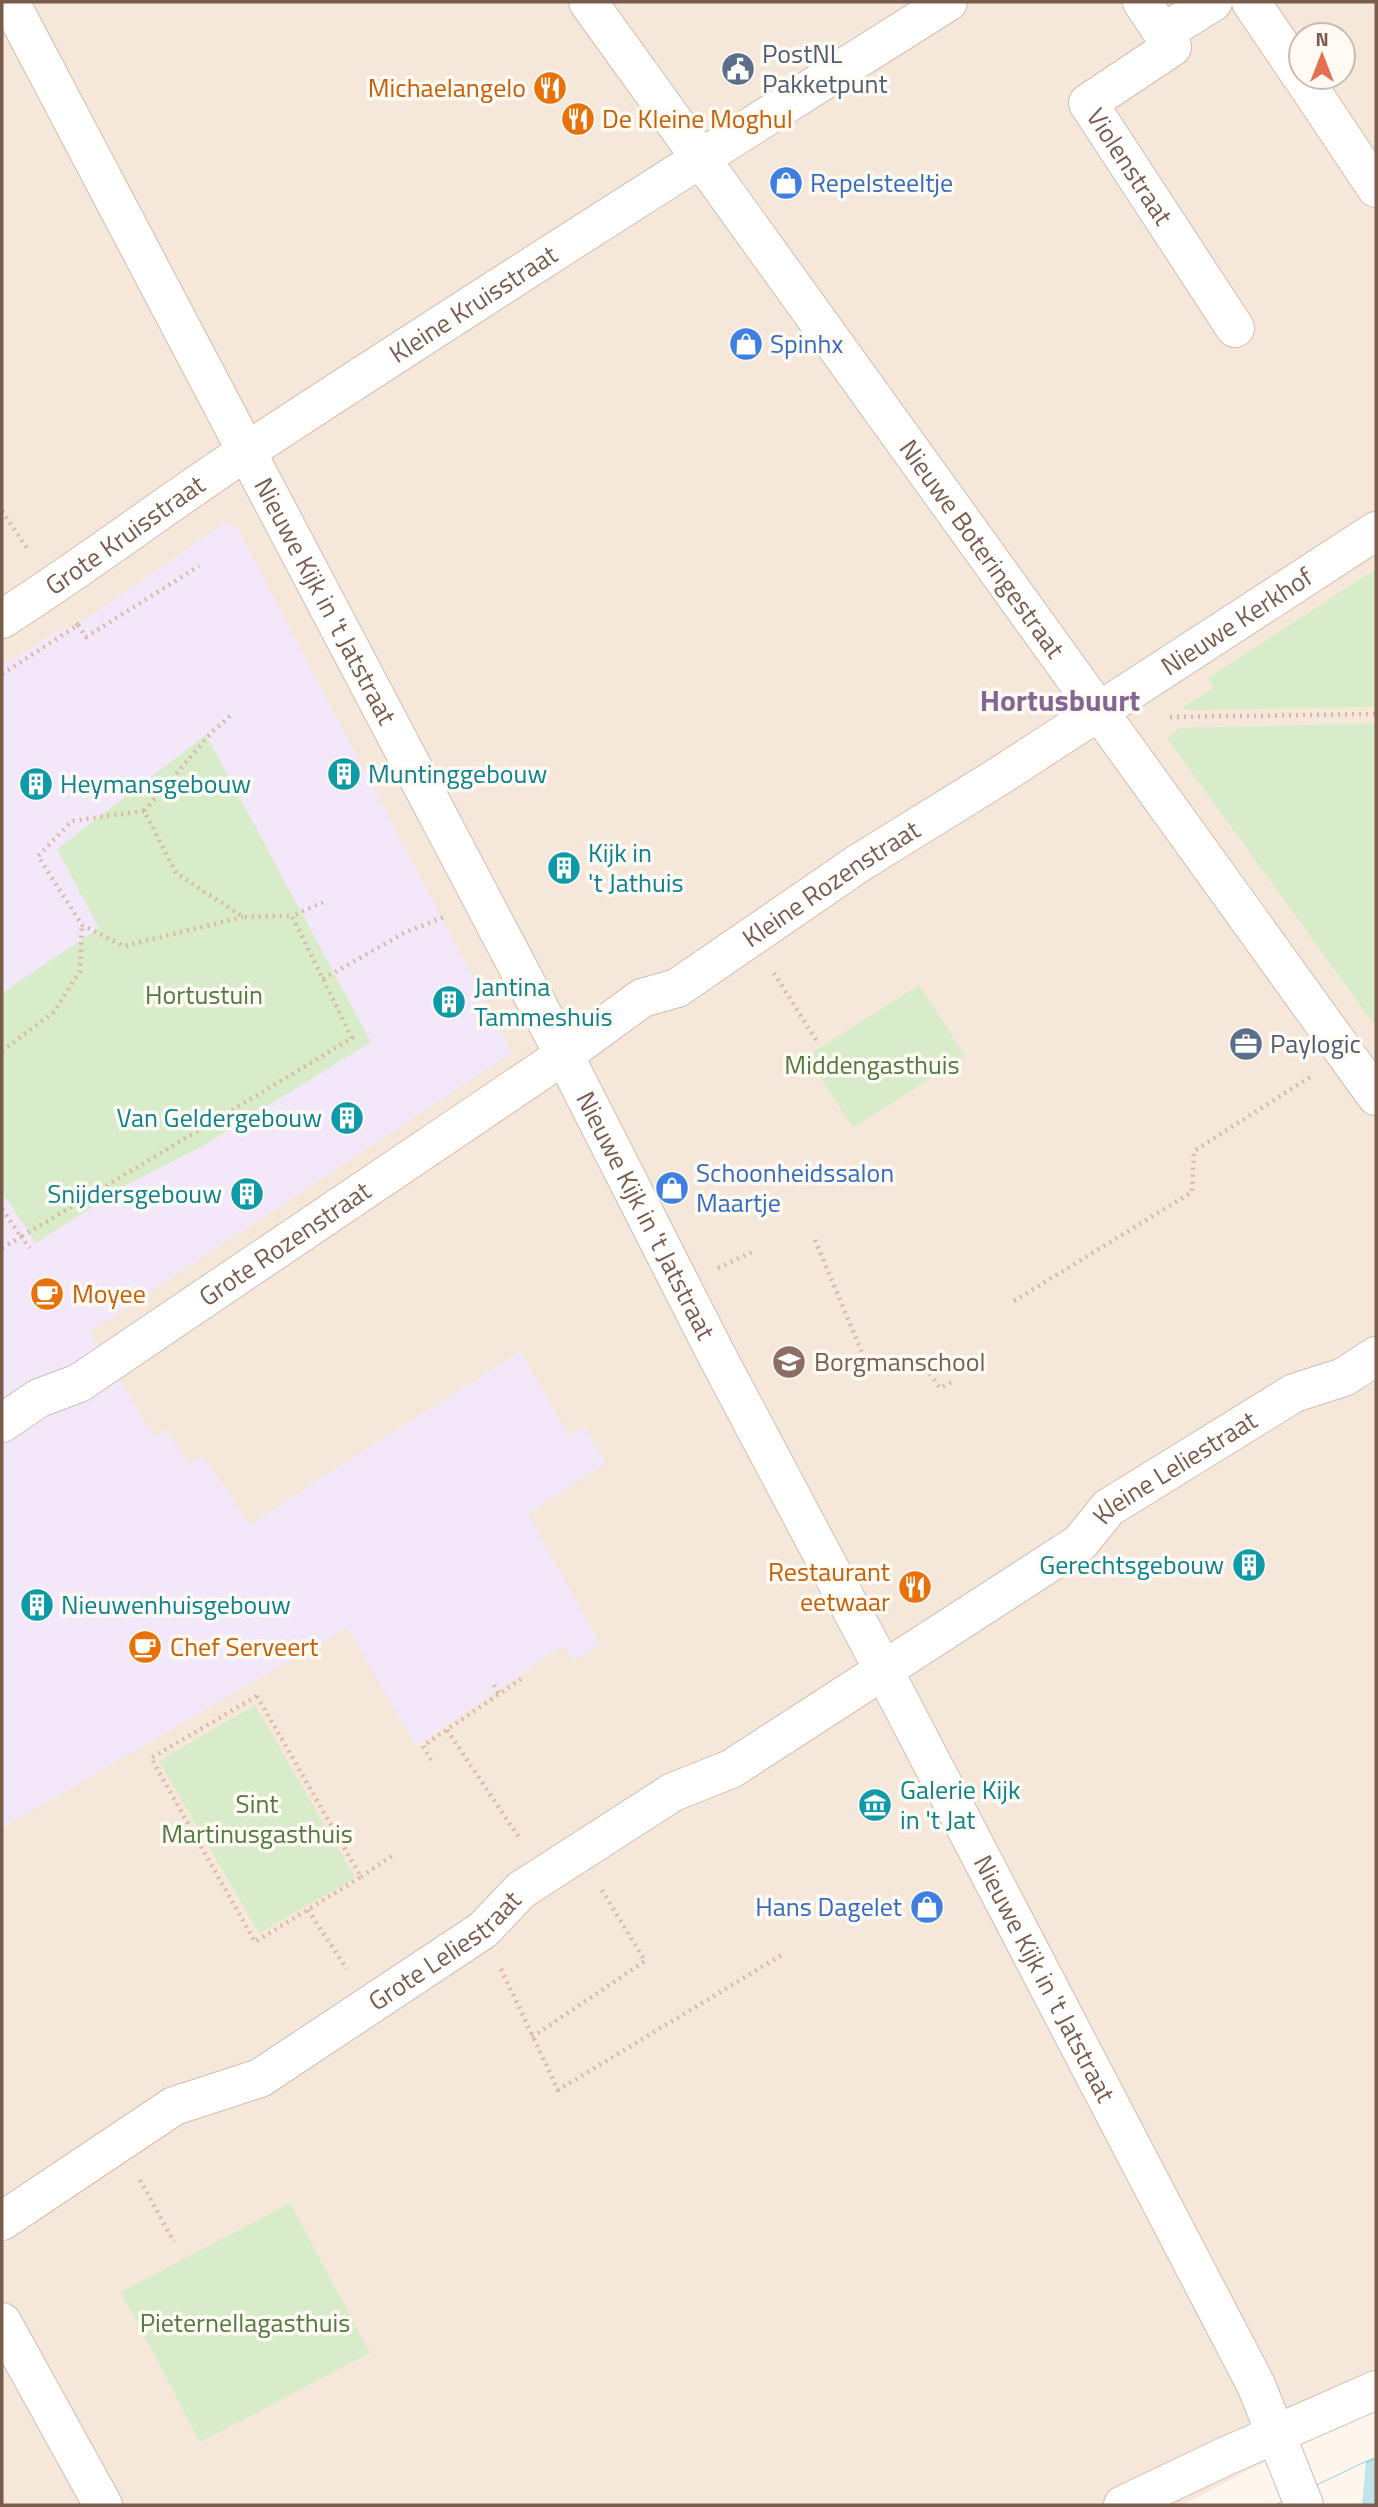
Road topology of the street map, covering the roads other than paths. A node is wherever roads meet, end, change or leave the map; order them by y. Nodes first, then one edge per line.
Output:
1 (588, 2) edge
2 (948, 2) edge
3 (1142, 2) edge
4 (1213, 2) edge
5 (1251, 2) edge
6 (8, 4) edge
7 (1163, 33) junction
8 (1287, 55) edge
9 (1311, 91) edge
10 (702, 157) junction
11 (1376, 188) edge
12 (1235, 328) dead end
13 (247, 452) junction
14 (1376, 531) edge
15 (2, 619) edge
16 (1099, 712) junction
17 (564, 1055) junction
18 (1376, 1096) edge
19 (1376, 1356) edge
20 (2, 1423) edge
21 (884, 1671) junction
22 (2, 2221) edge
23 (2, 2322) edge
24 (1376, 2389) edge
25 (1275, 2435) junction
26 (1301, 2500) edge
27 (103, 2505) edge
28 (1124, 2505) edge

1 - 10 street, Nieuwe Boteringestraat
2 - 10 street
3 - 7 street
4 - 7 street
5 - 8 street
6 - 13 street, Nieuwe Kijk in 't Jatstraat
7 - 12 street, Violenstraat
9 - 11 street
10 - 13 street, Kleine Kruisstraat
10 - 16 street, Nieuwe Boteringestraat
13 - 15 street, Grote Kruisstraat
13 - 17 street, Nieuwe Kijk in 't Jatstraat
14 - 16 street, Nieuwe Kerkhof
16 - 17 street, Kleine Rozenstraat
16 - 18 street, Nieuwe Boteringestraat
17 - 20 street, Grote Rozenstraat
17 - 21 street, Nieuwe Kijk in 't Jatstraat
19 - 21 street, Kleine Leliestraat
21 - 22 street, Grote Leliestraat
21 - 25 street, Nieuwe Kijk in 't Jatstraat
23 - 27 street
24 - 25 street
25 - 26 street, Nieuwe Kijk in 't Jatstraat
25 - 28 street

